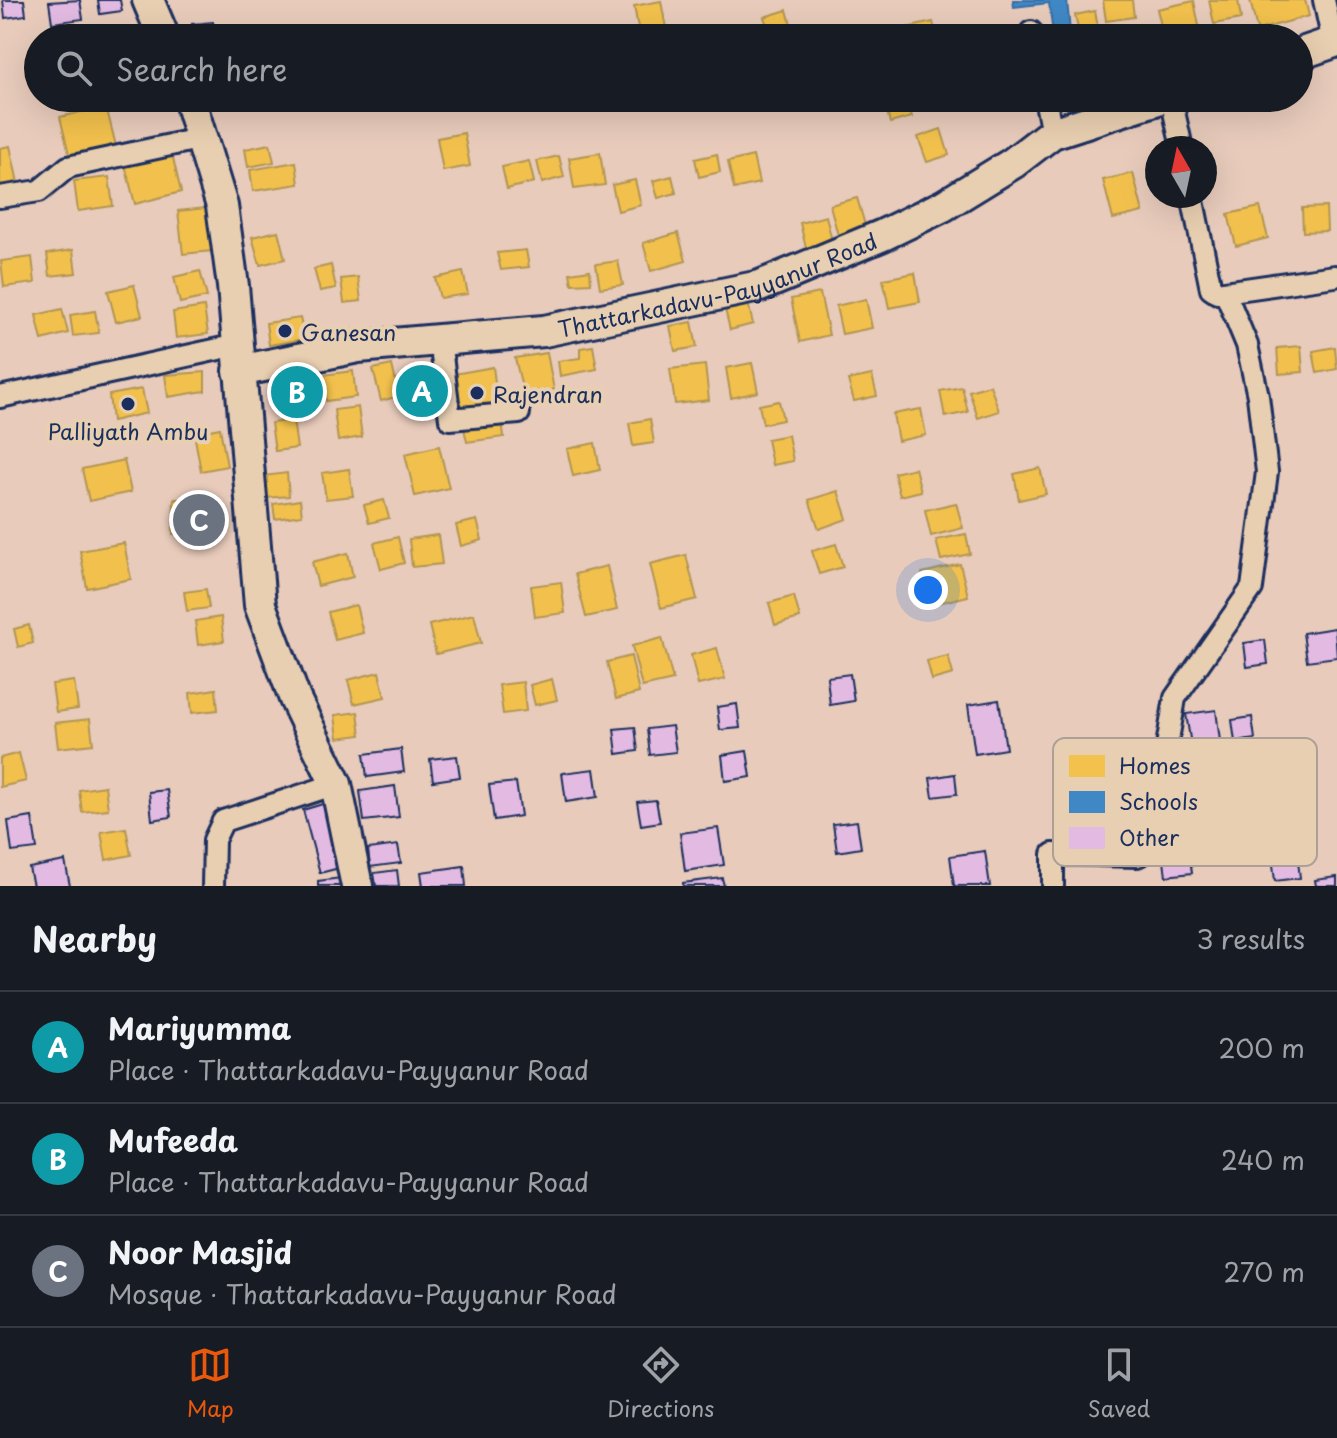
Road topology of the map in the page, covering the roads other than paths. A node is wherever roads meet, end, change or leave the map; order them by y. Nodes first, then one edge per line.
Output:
1 (148, 0) edge
2 (1324, 0) edge
3 (158, 24) edge
4 (1335, 42) edge
5 (1313, 49) edge
6 (194, 112) edge
7 (1048, 112) edge
8 (1117, 112) edge
9 (1174, 112) edge
10 (1052, 133) junction
11 (1179, 136) edge
12 (203, 138) junction
13 (0, 197) edge
14 (1194, 208) edge
15 (1335, 276) dead end
16 (1225, 292) junction
17 (440, 340) junction
18 (238, 358) junction
19 (0, 397) edge
20 (519, 413) dead end
21 (1168, 738) edge
22 (336, 784) junction
23 (213, 886) edge
24 (357, 886) edge

1 - 3 main road
2 - 4 street
4 - 5 main road
6 - 12 main road
7 - 10 street
8 - 10 main road, Thattarkadavu-Payyanur Road
9 - 11 street
10 - 17 main road, Thattarkadavu-Payyanur Road
12 - 13 street
12 - 18 main road
14 - 16 street
15 - 16 street
16 - 21 street
17 - 18 main road, Thattarkadavu-Payyanur Road
17 - 20 street
18 - 19 street
18 - 22 main road
22 - 23 street
22 - 24 main road

